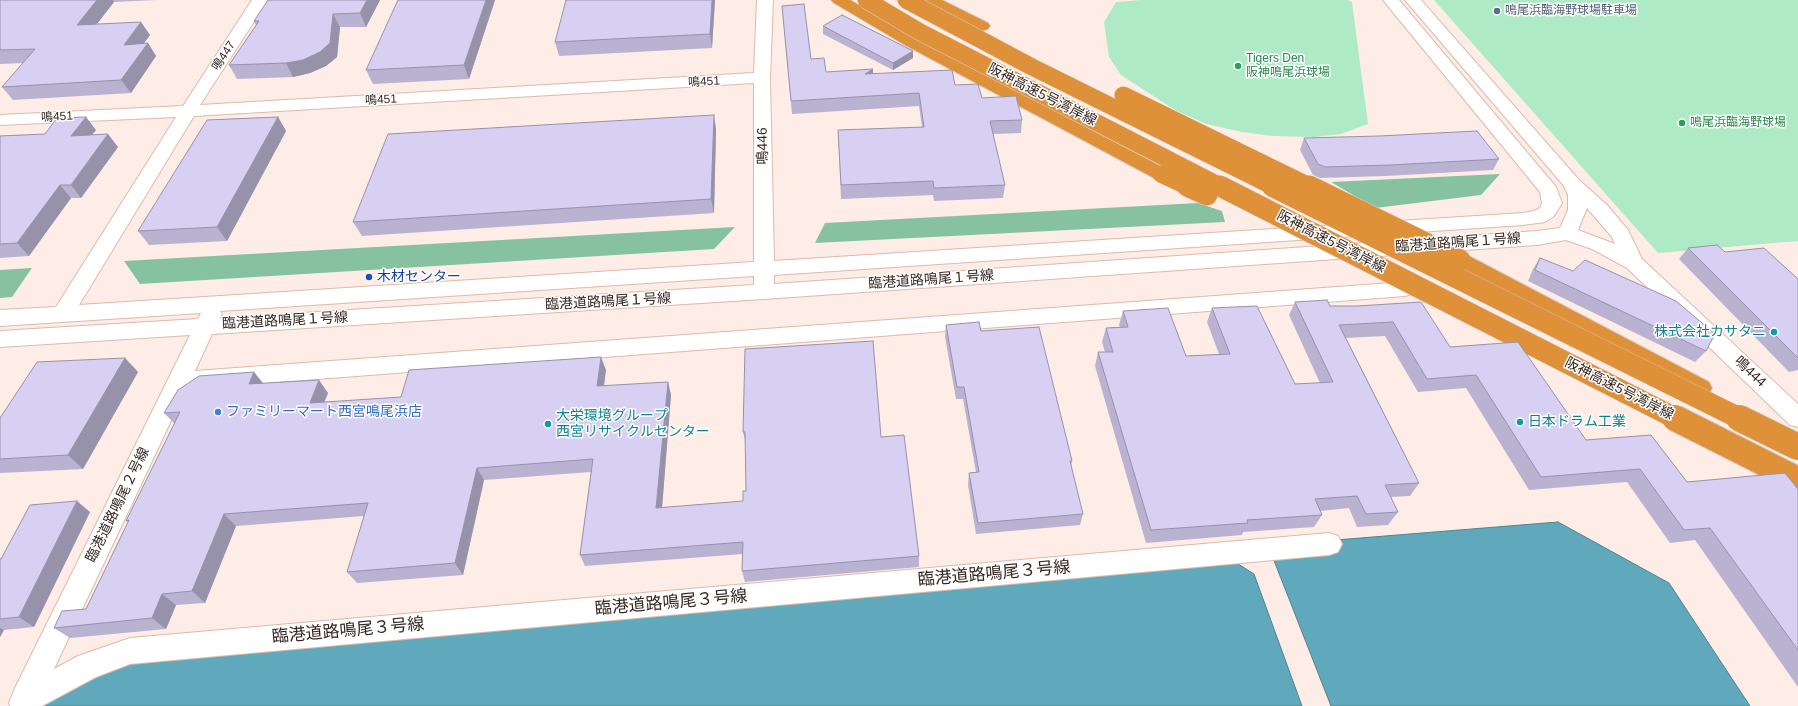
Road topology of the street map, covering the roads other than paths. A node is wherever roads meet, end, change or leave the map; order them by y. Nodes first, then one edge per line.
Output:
1 (260, 0) edge
2 (765, 0) edge
3 (839, 0) edge
4 (866, 0) edge
5 (906, 0) edge
6 (930, 0) edge
7 (1391, 0) edge
8 (1414, 0) edge
9 (762, 78) junction
10 (188, 111) junction
11 (0, 120) edge
12 (1572, 184) junction
13 (1538, 217) junction
14 (1570, 228) junction
15 (1629, 254) junction
16 (765, 270) junction
17 (1405, 289) dead end
18 (764, 292) junction
19 (62, 315) junction
20 (210, 315) junction
21 (0, 318) edge
22 (1487, 322) junction
23 (0, 339) edge
24 (178, 381) junction
25 (1798, 422) edge
26 (1798, 447) edge
27 (1798, 480) edge
28 (1329, 544) dead end
29 (23, 703) edge

1 - 10 street, 鳴447
2 - 9 street, 鳴446
3 - 22 highway, bridge
4 - 22 highway, 阪神高速5号湾岸線, bridge
5 - 26 highway, 阪神高速5号湾岸線, bridge
6 - 25 highway, bridge
7 - 13 street
8 - 12 street
9 - 10 street, 鳴451
9 - 16 street, 鳴446
10 - 11 street, 鳴451
10 - 19 street, 鳴447
12 - 14 street
12 - 15 street
13 - 14 street, 臨港道路鳴尾１号線
13 - 16 street, 臨港道路鳴尾１号線
14 - 15 street, 臨港道路鳴尾１号線
14 - 18 street, 臨港道路鳴尾１号線
15 - 25 street, 鳴444
16 - 18 street, 鳴446
16 - 20 street, 臨港道路鳴尾１号線
17 - 24 street
18 - 20 street, 臨港道路鳴尾１号線
19 - 20 street, 臨港道路鳴尾１号線
19 - 21 street, 臨港道路鳴尾１号線
20 - 23 street, 臨港道路鳴尾１号線
20 - 24 street, 臨港道路鳴尾２号線
22 - 27 highway, 阪神高速5号湾岸線, bridge
24 - 29 street, 臨港道路鳴尾２号線
28 - 29 street, 臨港道路鳴尾３号線

